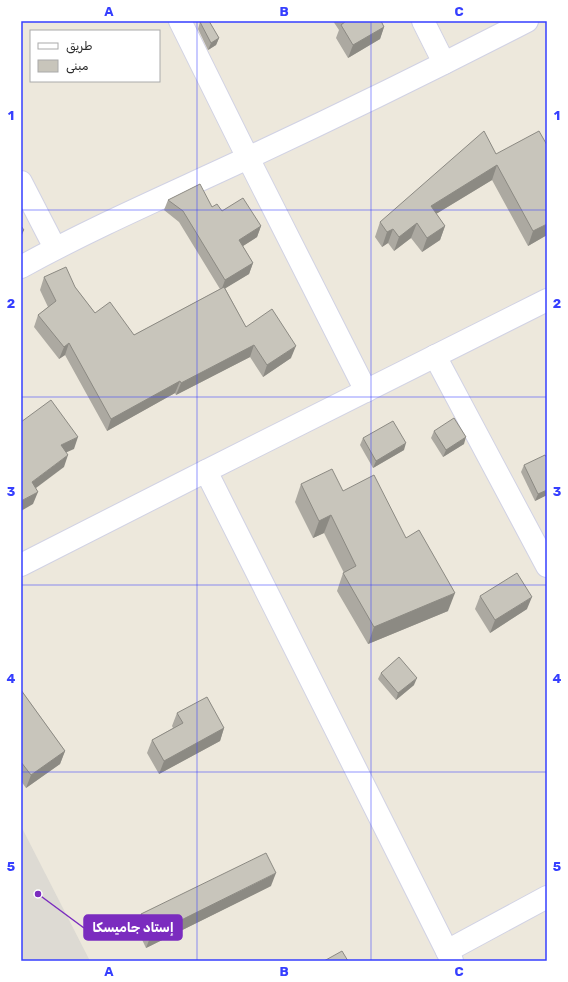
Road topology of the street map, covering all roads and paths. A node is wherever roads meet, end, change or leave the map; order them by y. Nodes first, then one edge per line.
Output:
1 (180, 21) edge
2 (423, 21) edge
3 (527, 21) edge
4 (444, 63) junction
5 (248, 158) junction
6 (21, 182) edge
7 (55, 248) junction
8 (21, 267) edge
9 (547, 300) edge
10 (435, 356) junction
11 (366, 390) junction
12 (206, 471) junction
13 (21, 565) edge
14 (547, 566) edge
15 (547, 898) edge
16 (450, 956) edge

1 - 5 street
2 - 4 street
3 - 4 street
4 - 5 street
5 - 7 street
5 - 11 street
6 - 7 street
7 - 8 street
9 - 10 street
10 - 11 street
10 - 14 street
11 - 12 street
12 - 13 street
12 - 16 street
15 - 16 street

